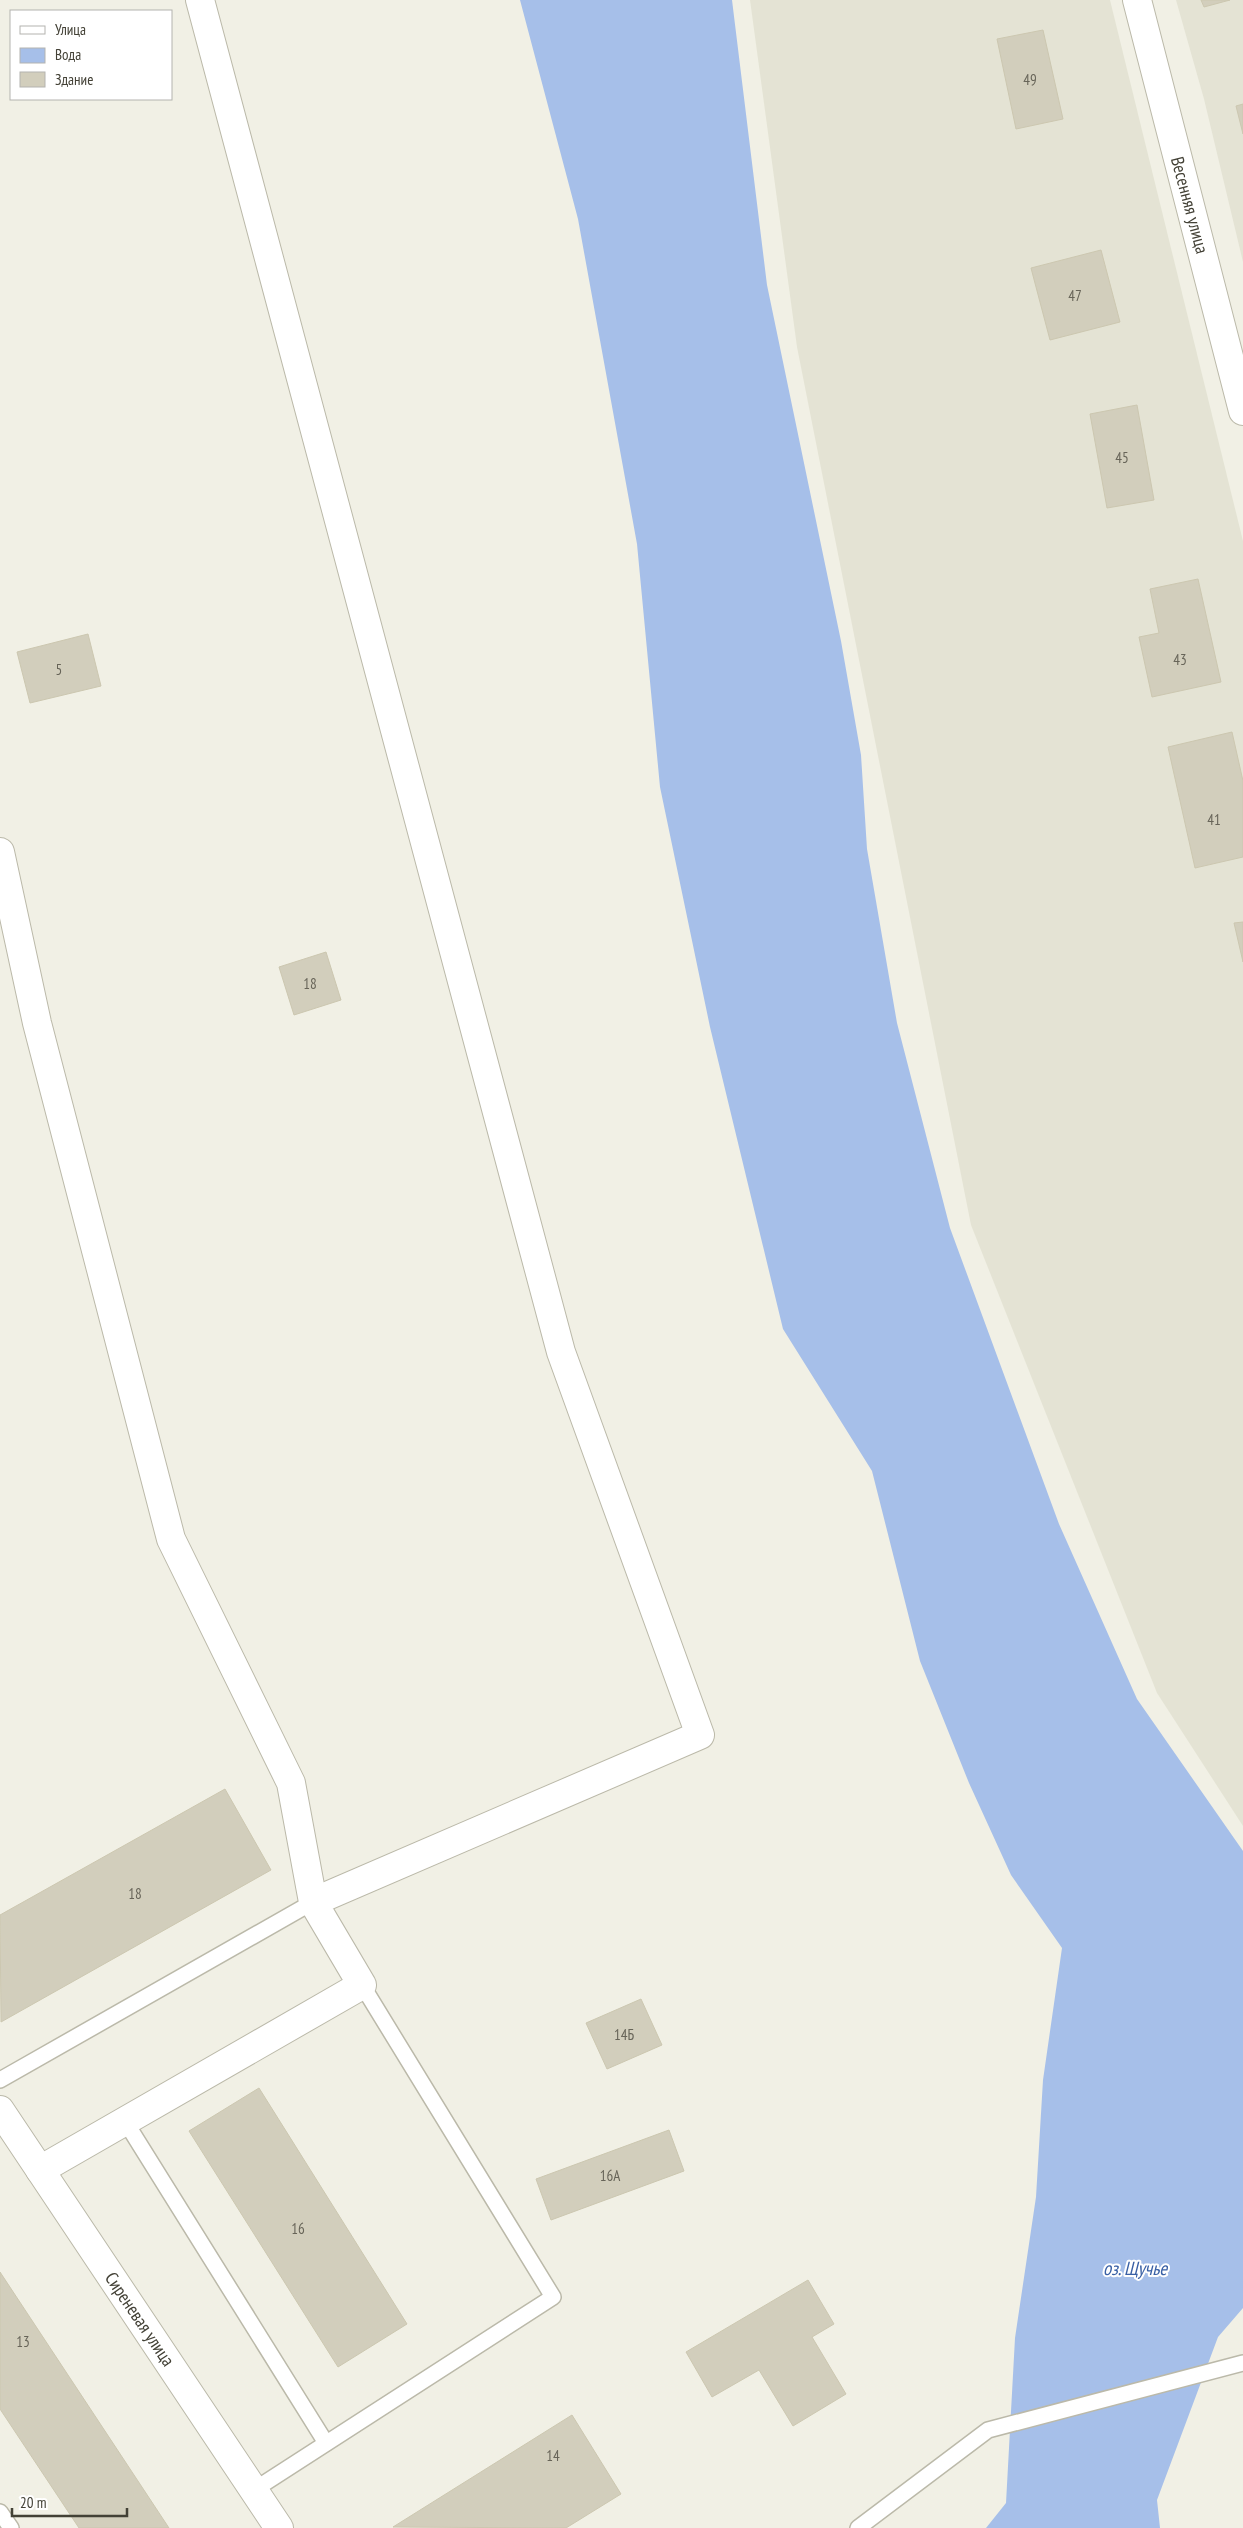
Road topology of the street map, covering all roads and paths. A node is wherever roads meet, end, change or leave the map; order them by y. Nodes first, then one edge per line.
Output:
1 (200, 0) edge
2 (1137, 0) edge
3 (1243, 411) edge
4 (0, 852) edge
5 (313, 1902) junction
6 (362, 1984) junction
7 (0, 2080) edge
8 (0, 2110) edge
9 (125, 2121) junction
10 (40, 2170) junction
11 (1243, 2363) edge
12 (326, 2443) junction
13 (254, 2490) junction
14 (0, 2512) edge
15 (11, 2528) edge
16 (279, 2528) edge
17 (858, 2528) edge

1 - 5 street
2 - 3 street, Весенняя улица
4 - 5 street
5 - 6 street
5 - 7 lane
6 - 9 street
6 - 12 lane
8 - 10 street, Сиреневая улица
9 - 10 street
9 - 12 lane
10 - 13 street, Сиреневая улица
11 - 17 lane
12 - 13 lane
13 - 16 street, Сиреневая улица
14 - 15 lane

